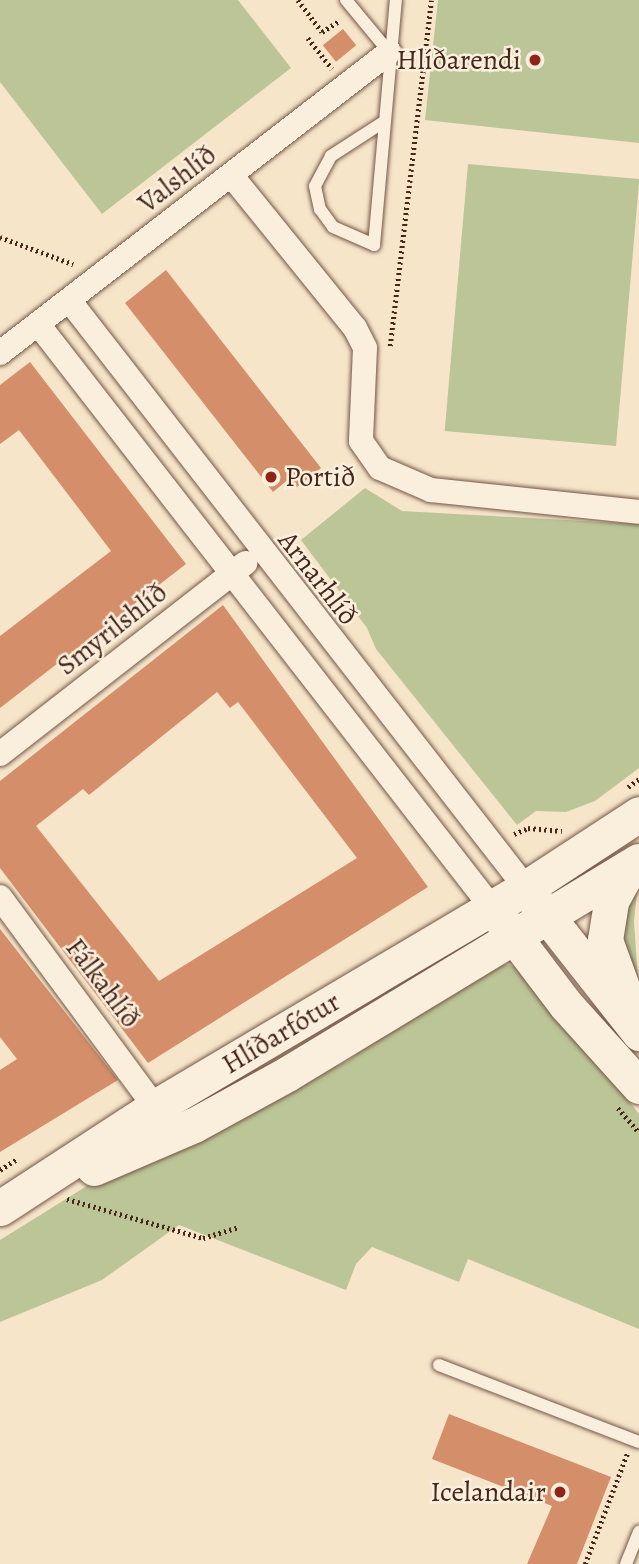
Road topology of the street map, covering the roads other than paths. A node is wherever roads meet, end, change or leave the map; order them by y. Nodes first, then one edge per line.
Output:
1 (346, 0) edge
2 (396, 0) edge
3 (389, 52) junction
4 (382, 123) junction
5 (231, 175) junction
6 (69, 300) junction
7 (38, 324) junction
8 (0, 353) edge
9 (639, 512) edge
10 (260, 551) junction
11 (233, 573) junction
12 (0, 754) edge
13 (639, 814) edge
14 (634, 866) edge
15 (526, 888) junction
16 (0, 897) edge
17 (492, 908) junction
18 (550, 919) junction
19 (515, 939) junction
20 (639, 1027) edge
21 (639, 1033) edge
22 (639, 1086) edge
23 (155, 1107) junction
24 (37, 1187) junction
25 (0, 1208) edge
26 (439, 1365) dead end
27 (636, 1441) edge
28 (639, 1532) edge
29 (626, 1564) edge

1 - 3 lane
2 - 3 lane
3 - 4 lane
3 - 5 street, Valshlíð
4 - 4 lane
5 - 6 street, Valshlíð
5 - 9 street
6 - 7 street, Valshlíð
6 - 10 street, Arnarhlíð
7 - 8 street, Valshlíð
7 - 11 street
10 - 11 street, Smyrilshlíð
10 - 15 street, Arnarhlíð
11 - 12 street, Smyrilshlíð
11 - 17 street
13 - 15 street, Hlíðarfótur
14 - 18 street, Hlíðarfótur
14 - 20 street
15 - 17 street, Hlíðarfótur
15 - 18 street
16 - 23 street, Fálkahlíð
17 - 19 street
17 - 23 street, Hlíðarfótur
18 - 19 street, Hlíðarfótur
18 - 21 street
19 - 22 street
19 - 24 street, Hlíðarfótur
23 - 24 street, Hlíðarfótur
24 - 25 street, Hlíðarfótur
26 - 27 lane
28 - 29 lane

